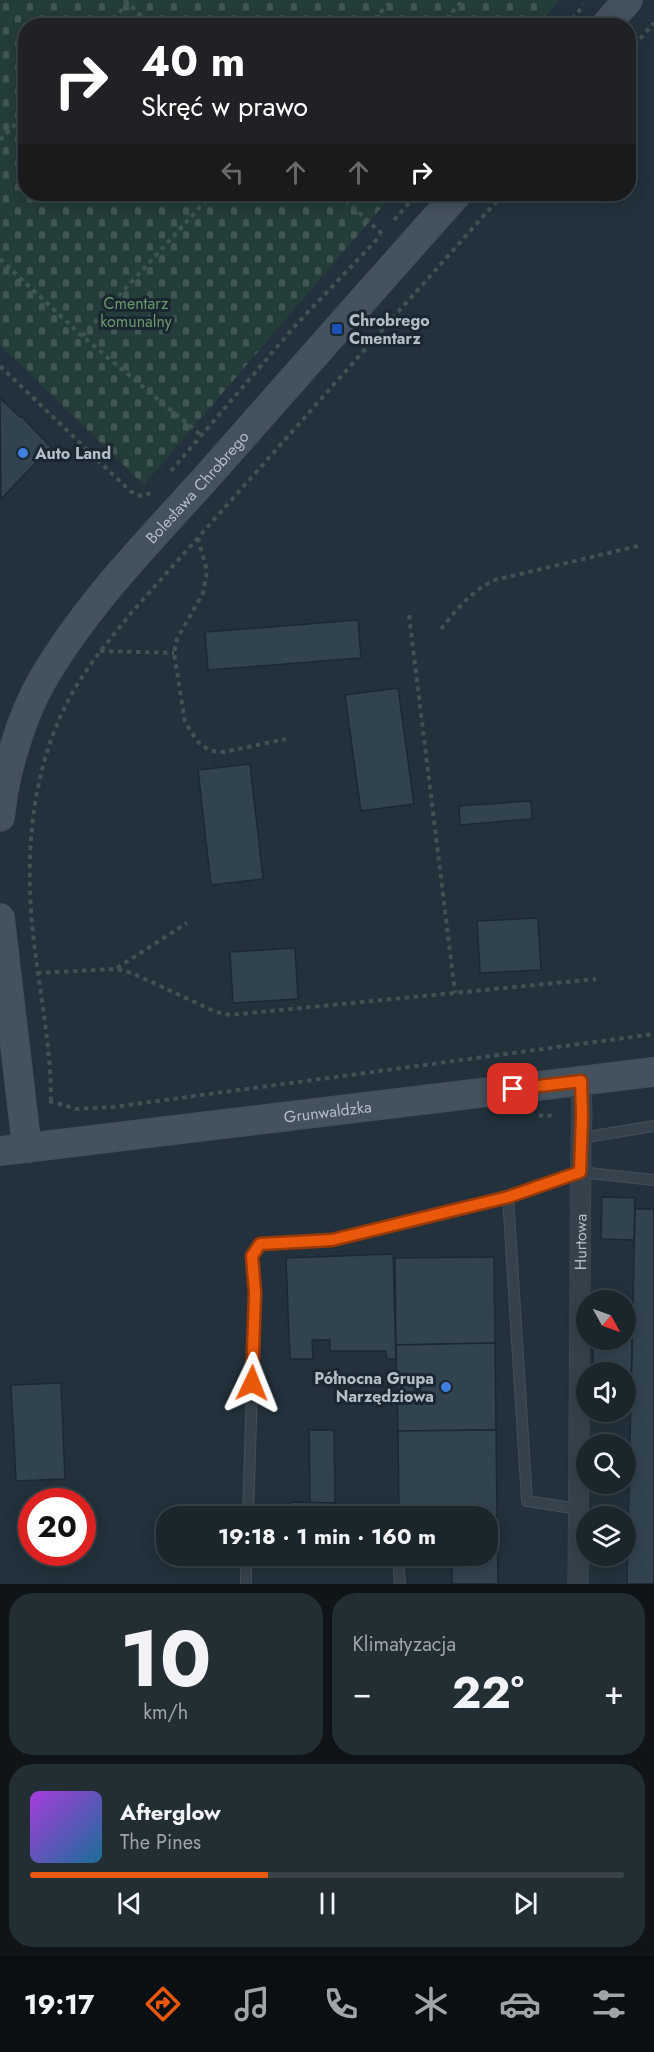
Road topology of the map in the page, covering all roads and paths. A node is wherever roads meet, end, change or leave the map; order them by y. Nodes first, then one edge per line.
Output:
1 (392, 0) edge
2 (463, 0) edge
3 (588, 0) edge
4 (628, 0) edge
5 (128, 1) edge
6 (114, 18) edge
7 (144, 18) edge
8 (375, 18) edge
9 (447, 18) edge
10 (573, 18) edge
11 (612, 18) edge
12 (654, 23) edge
13 (636, 43) edge
14 (18, 121) edge
15 (0, 140) edge
16 (206, 201) edge
17 (347, 201) edge
18 (411, 201) edge
19 (451, 201) edge
20 (497, 201) edge
21 (382, 234) junction
22 (0, 259) edge
23 (82, 336) junction
24 (0, 366) edge
25 (202, 436) junction
26 (169, 474) dead end
27 (147, 495) dead end
28 (198, 537) junction
29 (642, 545) dead end
30 (409, 615) dead end
31 (441, 629) dead end
32 (99, 651) junction
33 (174, 653) junction
34 (286, 739) dead end
35 (0, 817) edge
36 (187, 923) dead end
37 (0, 925) edge
38 (116, 969) junction
39 (37, 973) junction
40 (597, 979) dead end
41 (455, 993) junction
42 (654, 1034) edge
43 (654, 1072) edge
44 (581, 1081) junction
45 (51, 1102) junction
46 (22, 1103) junction
47 (654, 1126) edge
48 (580, 1137) junction
49 (14, 1150) edge
50 (580, 1172) junction
51 (654, 1180) edge
52 (508, 1197) junction
53 (248, 1506) edge
54 (579, 1506) edge
55 (576, 1509) edge
56 (246, 1566) edge
57 (399, 1566) edge
58 (578, 1566) edge
59 (246, 1584) edge
60 (400, 1584) edge
61 (578, 1584) edge

1 - 8 path
2 - 9 path
3 - 10 path
4 - 11 street
5 - 6 path
5 - 7 path
12 - 13 path
14 - 15 path
16 - 23 path
17 - 21 path
18 - 21 path
19 - 35 street, Bolesława Chrobrego
20 - 28 path
21 - 25 path
22 - 23 path
23 - 25 path
24 - 27 path
25 - 26 path
28 - 32 path
28 - 33 path
29 - 31 path
30 - 41 path
32 - 33 path
32 - 39 path
33 - 34 path
36 - 38 path
37 - 46 street
38 - 39 path
38 - 41 path
39 - 45 path
40 - 41 path
42 - 45 path
43 - 44 street, Grunwaldzka
44 - 48 street, Hurtowa
44 - 49 street, Grunwaldzka
45 - 46 path
46 - 49 street
47 - 48 lane
48 - 50 street, Hurtowa
50 - 51 lane
50 - 52 lane
50 - 54 street, Hurtowa
52 - 53 lane
52 - 55 lane
56 - 59 lane
57 - 60 lane
58 - 61 street, Hurtowa

